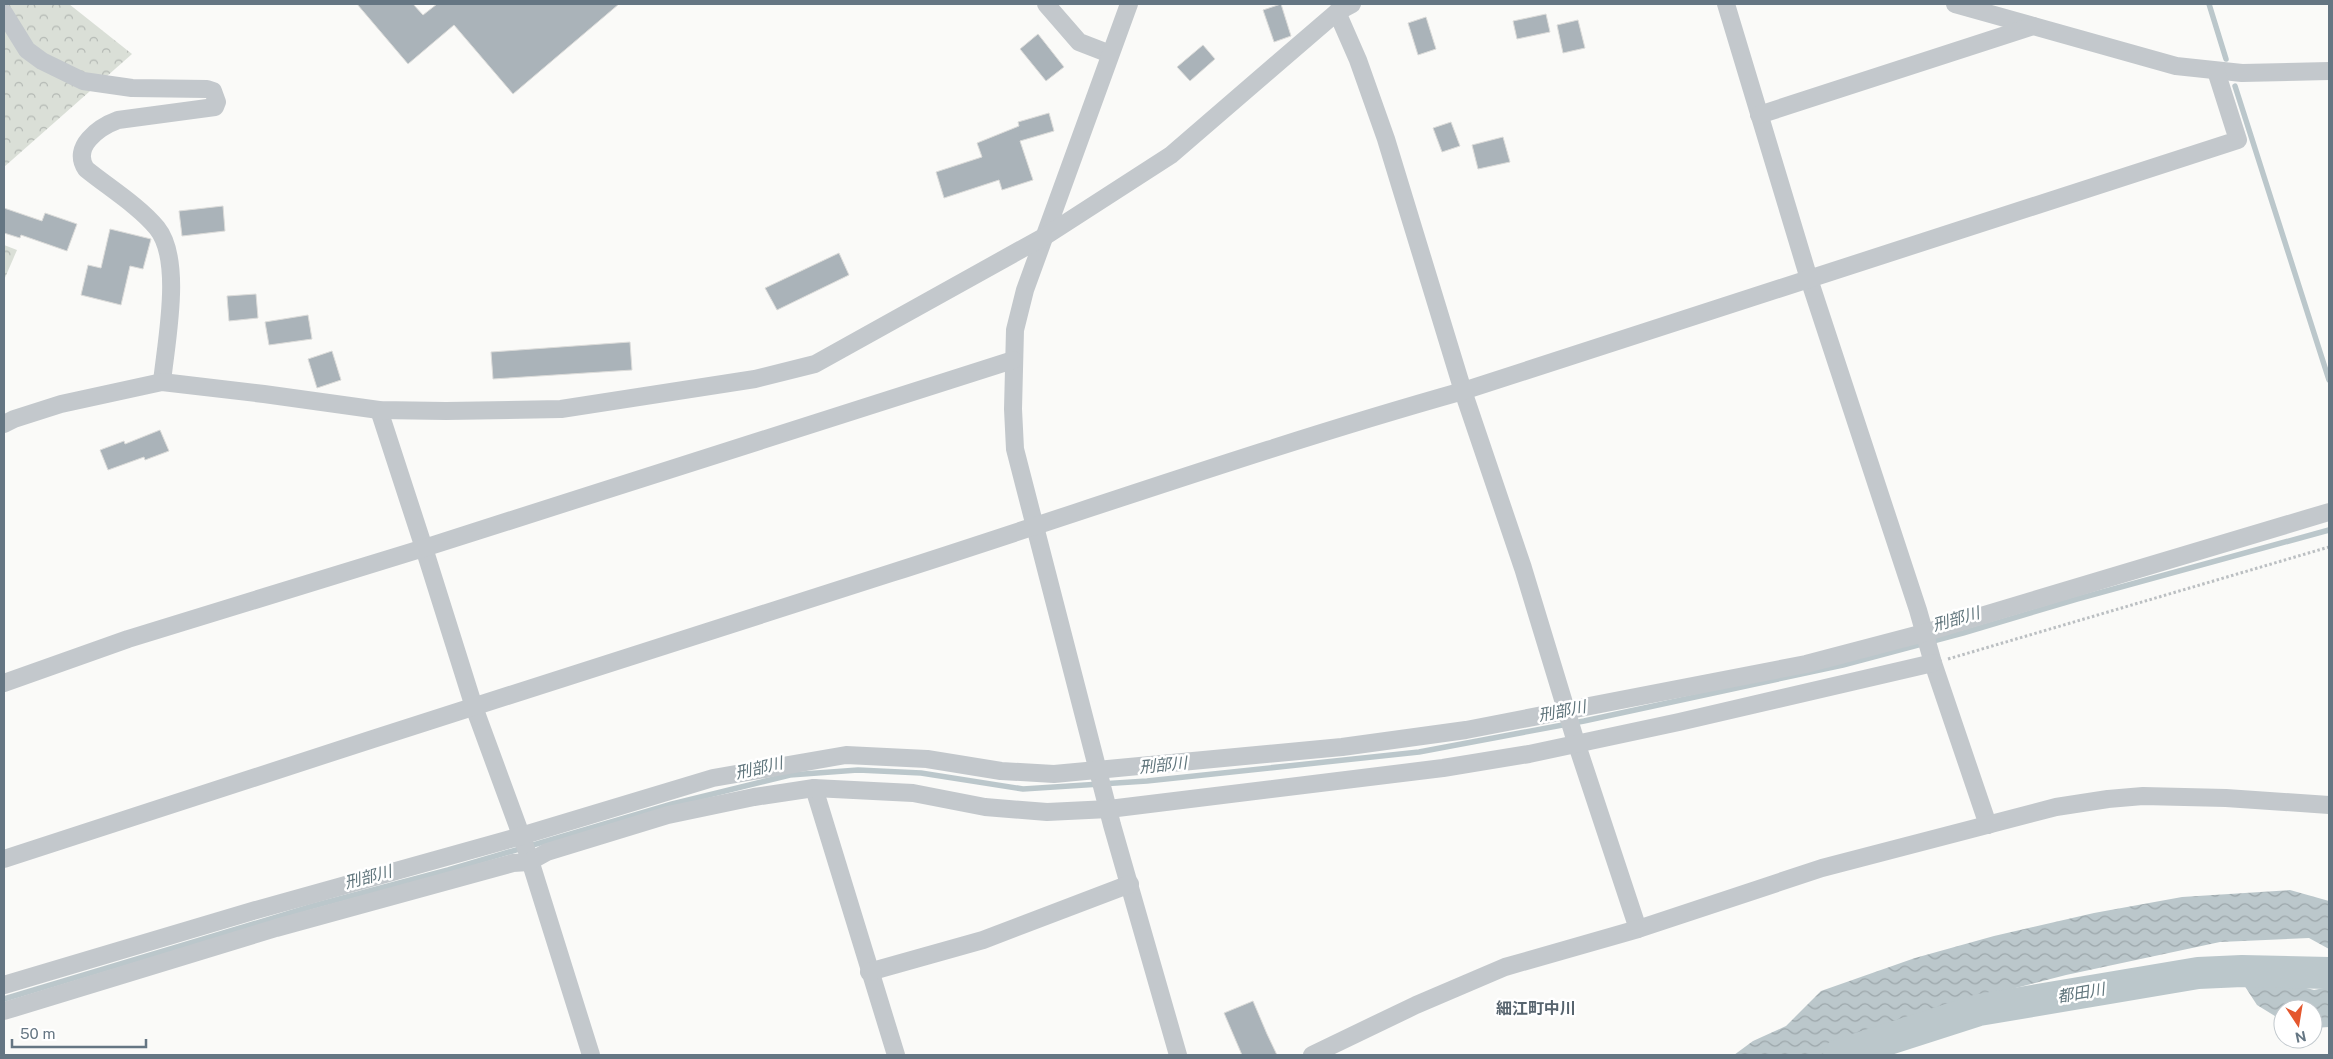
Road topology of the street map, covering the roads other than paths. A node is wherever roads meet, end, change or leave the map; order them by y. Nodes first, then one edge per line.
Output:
1 (1046, 4) edge
2 (1129, 4) edge
3 (1726, 4) edge
4 (1955, 4) edge
5 (1345, 8) edge
6 (4, 12) edge
7 (2033, 26) junction
8 (1110, 54) junction
9 (2216, 71) junction
10 (2329, 71) edge
11 (1759, 115) junction
12 (1047, 235) junction
13 (1808, 279) junction
14 (1013, 360) junction
15 (162, 382) junction
16 (1463, 391) junction
17 (379, 410) junction
18 (4, 424) edge
19 (2329, 512) edge
20 (1036, 527) junction
21 (424, 548) junction
22 (1924, 633) junction
23 (1932, 663) junction
24 (4, 683) edge
25 (474, 707) junction
26 (1567, 714) junction
27 (1576, 741) junction
28 (1100, 772) junction
29 (814, 788) junction
30 (2329, 805) edge
31 (1108, 807) junction
32 (1988, 825) junction
33 (525, 849) junction
34 (4, 859) edge
35 (1130, 884) junction
36 (1638, 929) junction
37 (869, 972) junction
38 (4, 985) edge
39 (4, 1011) edge
40 (591, 1055) edge
41 (896, 1055) edge
42 (1178, 1055) edge
43 (1312, 1055) edge

1 - 8 street
2 - 8 street
3 - 11 street
4 - 7 street
5 - 12 street
5 - 16 street
6 - 15 street
7 - 9 street
7 - 11 street
8 - 12 street
9 - 10 street
9 - 13 street
11 - 13 street
12 - 14 street
12 - 17 street
13 - 16 street
13 - 22 street
14 - 20 street
14 - 21 street
15 - 17 street
15 - 18 street
16 - 20 street
16 - 26 street
17 - 21 street
19 - 22 street
20 - 25 street
20 - 28 street
21 - 24 street
21 - 25 street
22 - 23 street
22 - 26 street
23 - 27 street
23 - 32 street
25 - 33 street
25 - 34 street
26 - 27 street
26 - 28 street
27 - 31 street
27 - 36 street
28 - 31 street
28 - 33 street
29 - 31 street
29 - 33 street
29 - 37 street
30 - 32 street
31 - 35 street
32 - 36 street
33 - 38 street
33 - 39 street
33 - 40 street
35 - 37 street
35 - 42 street
36 - 43 street
37 - 41 street

